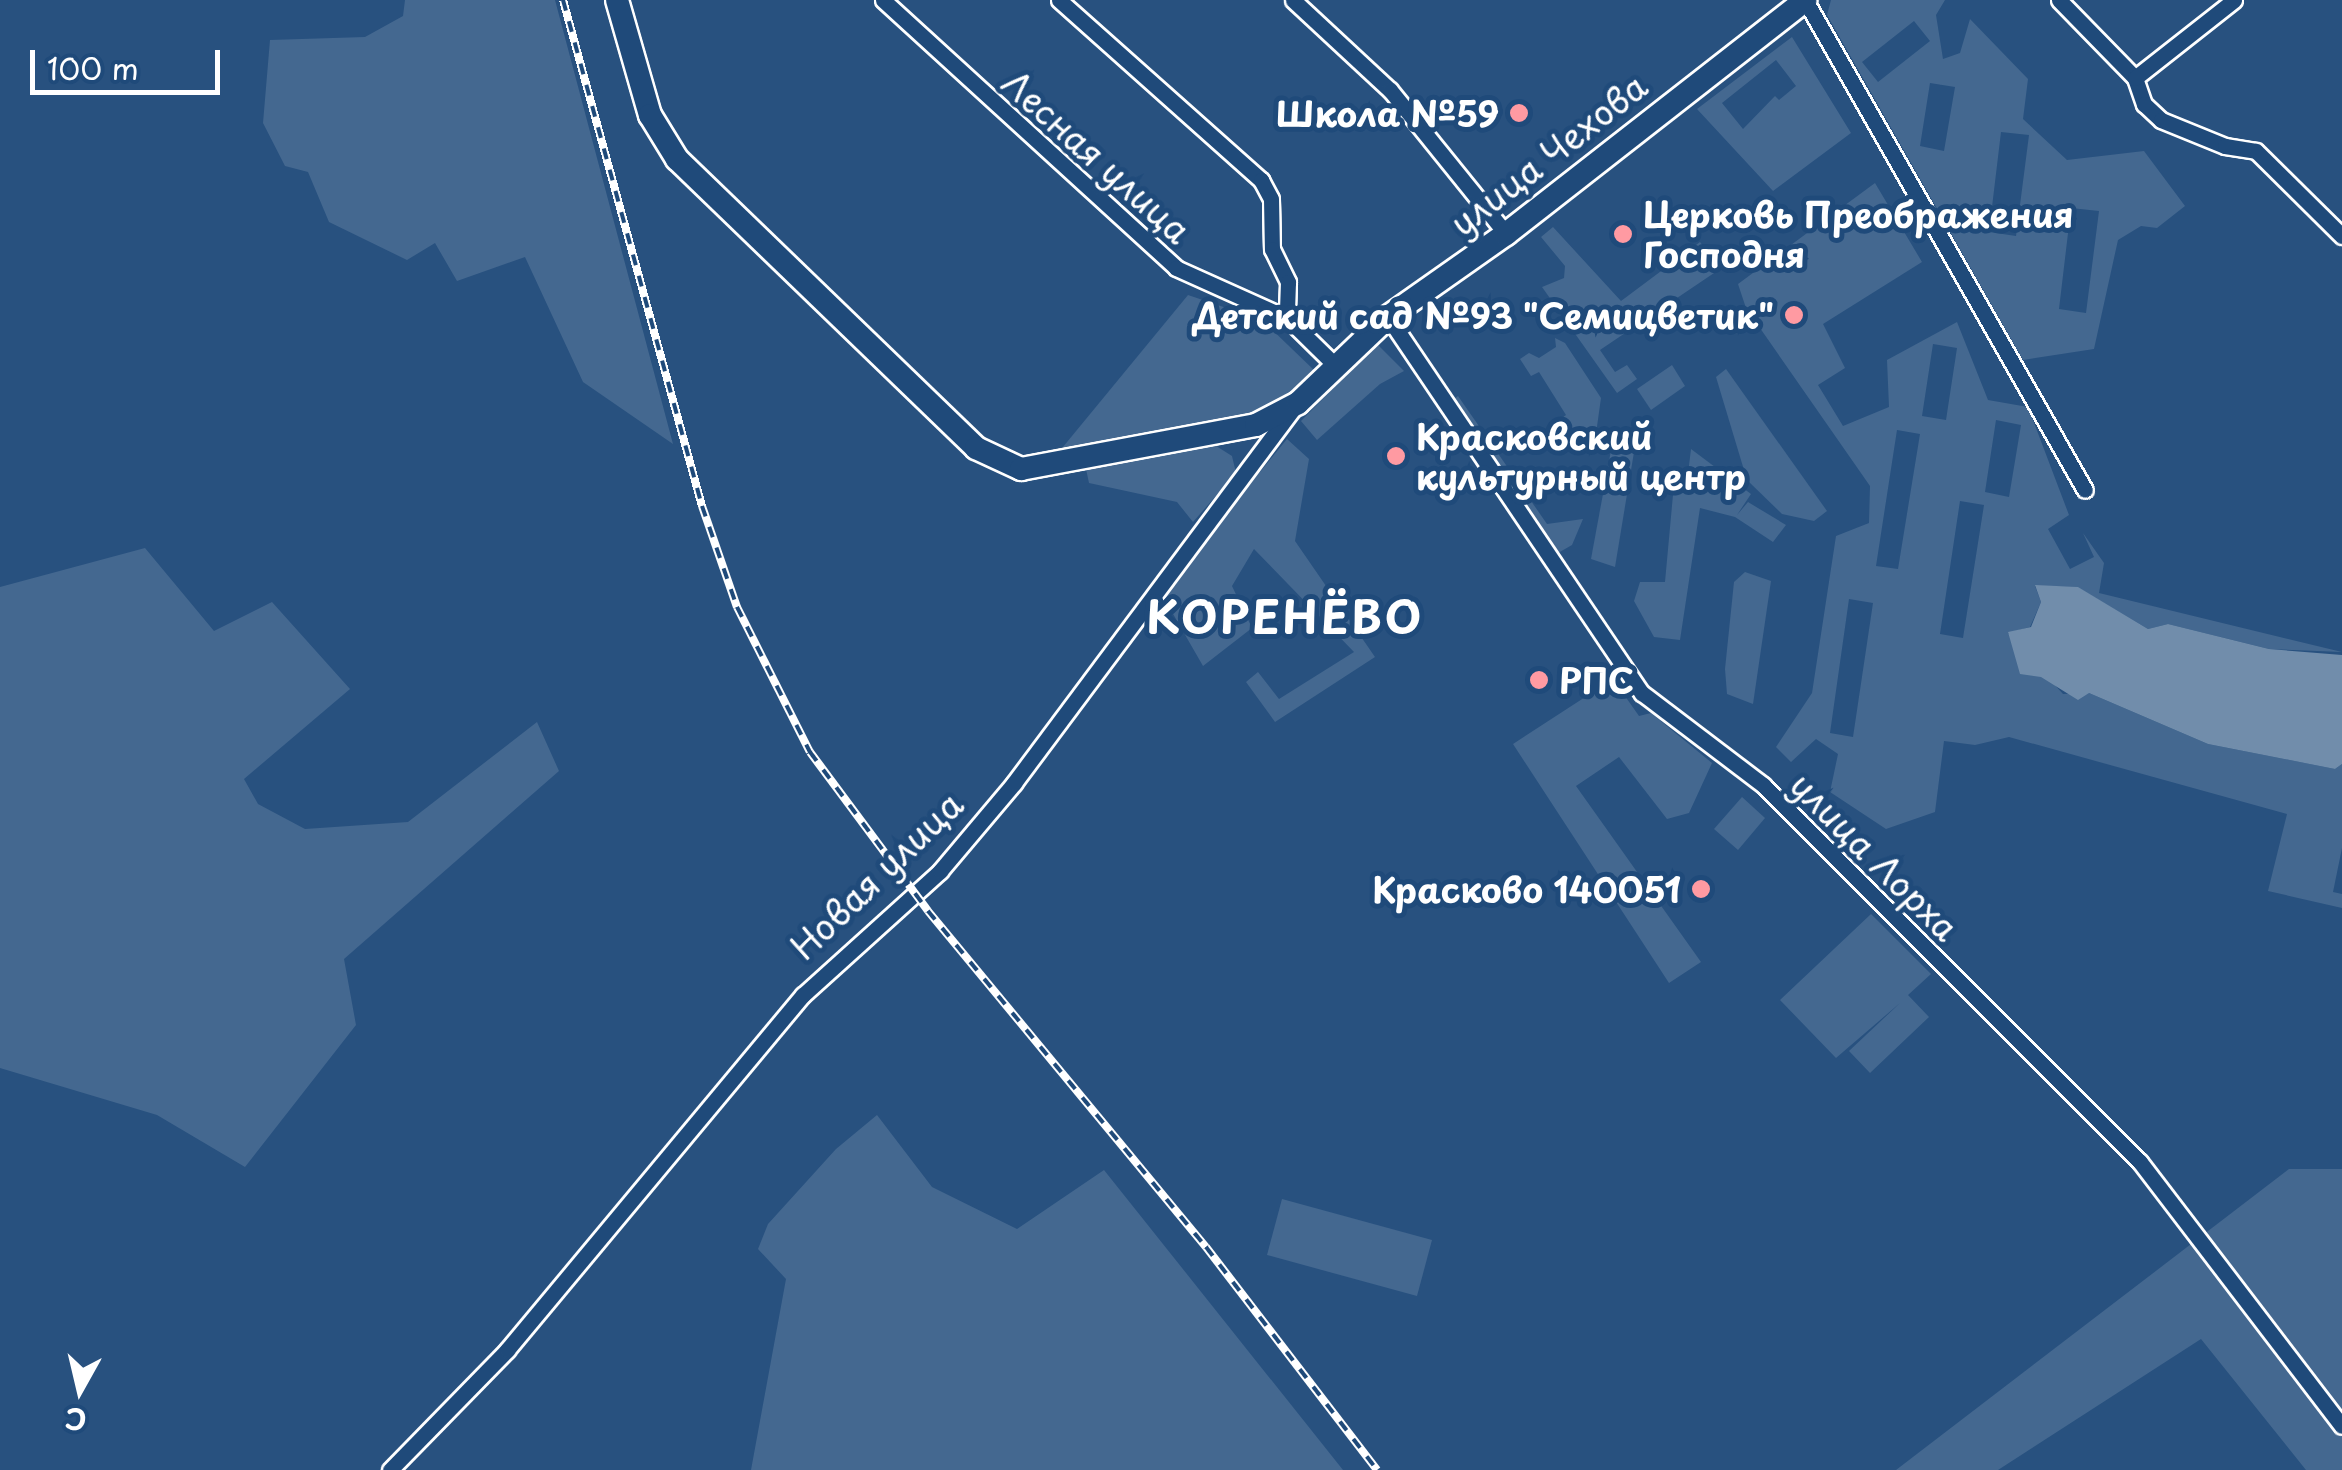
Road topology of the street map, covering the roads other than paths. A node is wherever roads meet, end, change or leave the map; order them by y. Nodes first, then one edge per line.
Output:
1 (616, 0) edge
2 (883, 0) edge
3 (1059, 0) edge
4 (1292, 0) edge
5 (1805, 0) edge
6 (2058, 0) edge
7 (2234, 0) edge
8 (2135, 78) junction
9 (1506, 234) junction
10 (2340, 234) edge
11 (1388, 316) junction
12 (1286, 318) junction
13 (1336, 366) junction
14 (1261, 434) junction
15 (2085, 490) dead end
16 (2342, 1426) edge
17 (390, 1470) edge

1 - 14 main road
2 - 12 street, Лесная улица
3 - 12 street
4 - 9 street
5 - 9 main road, улица Чехова
5 - 15 street
6 - 8 street
7 - 8 street
8 - 10 street
9 - 11 main road, улица Чехова
11 - 13 main road, улица Чехова
11 - 16 street, улица Лорха
12 - 13 street, Лесная улица
13 - 14 main road
14 - 17 street, Новая улица

